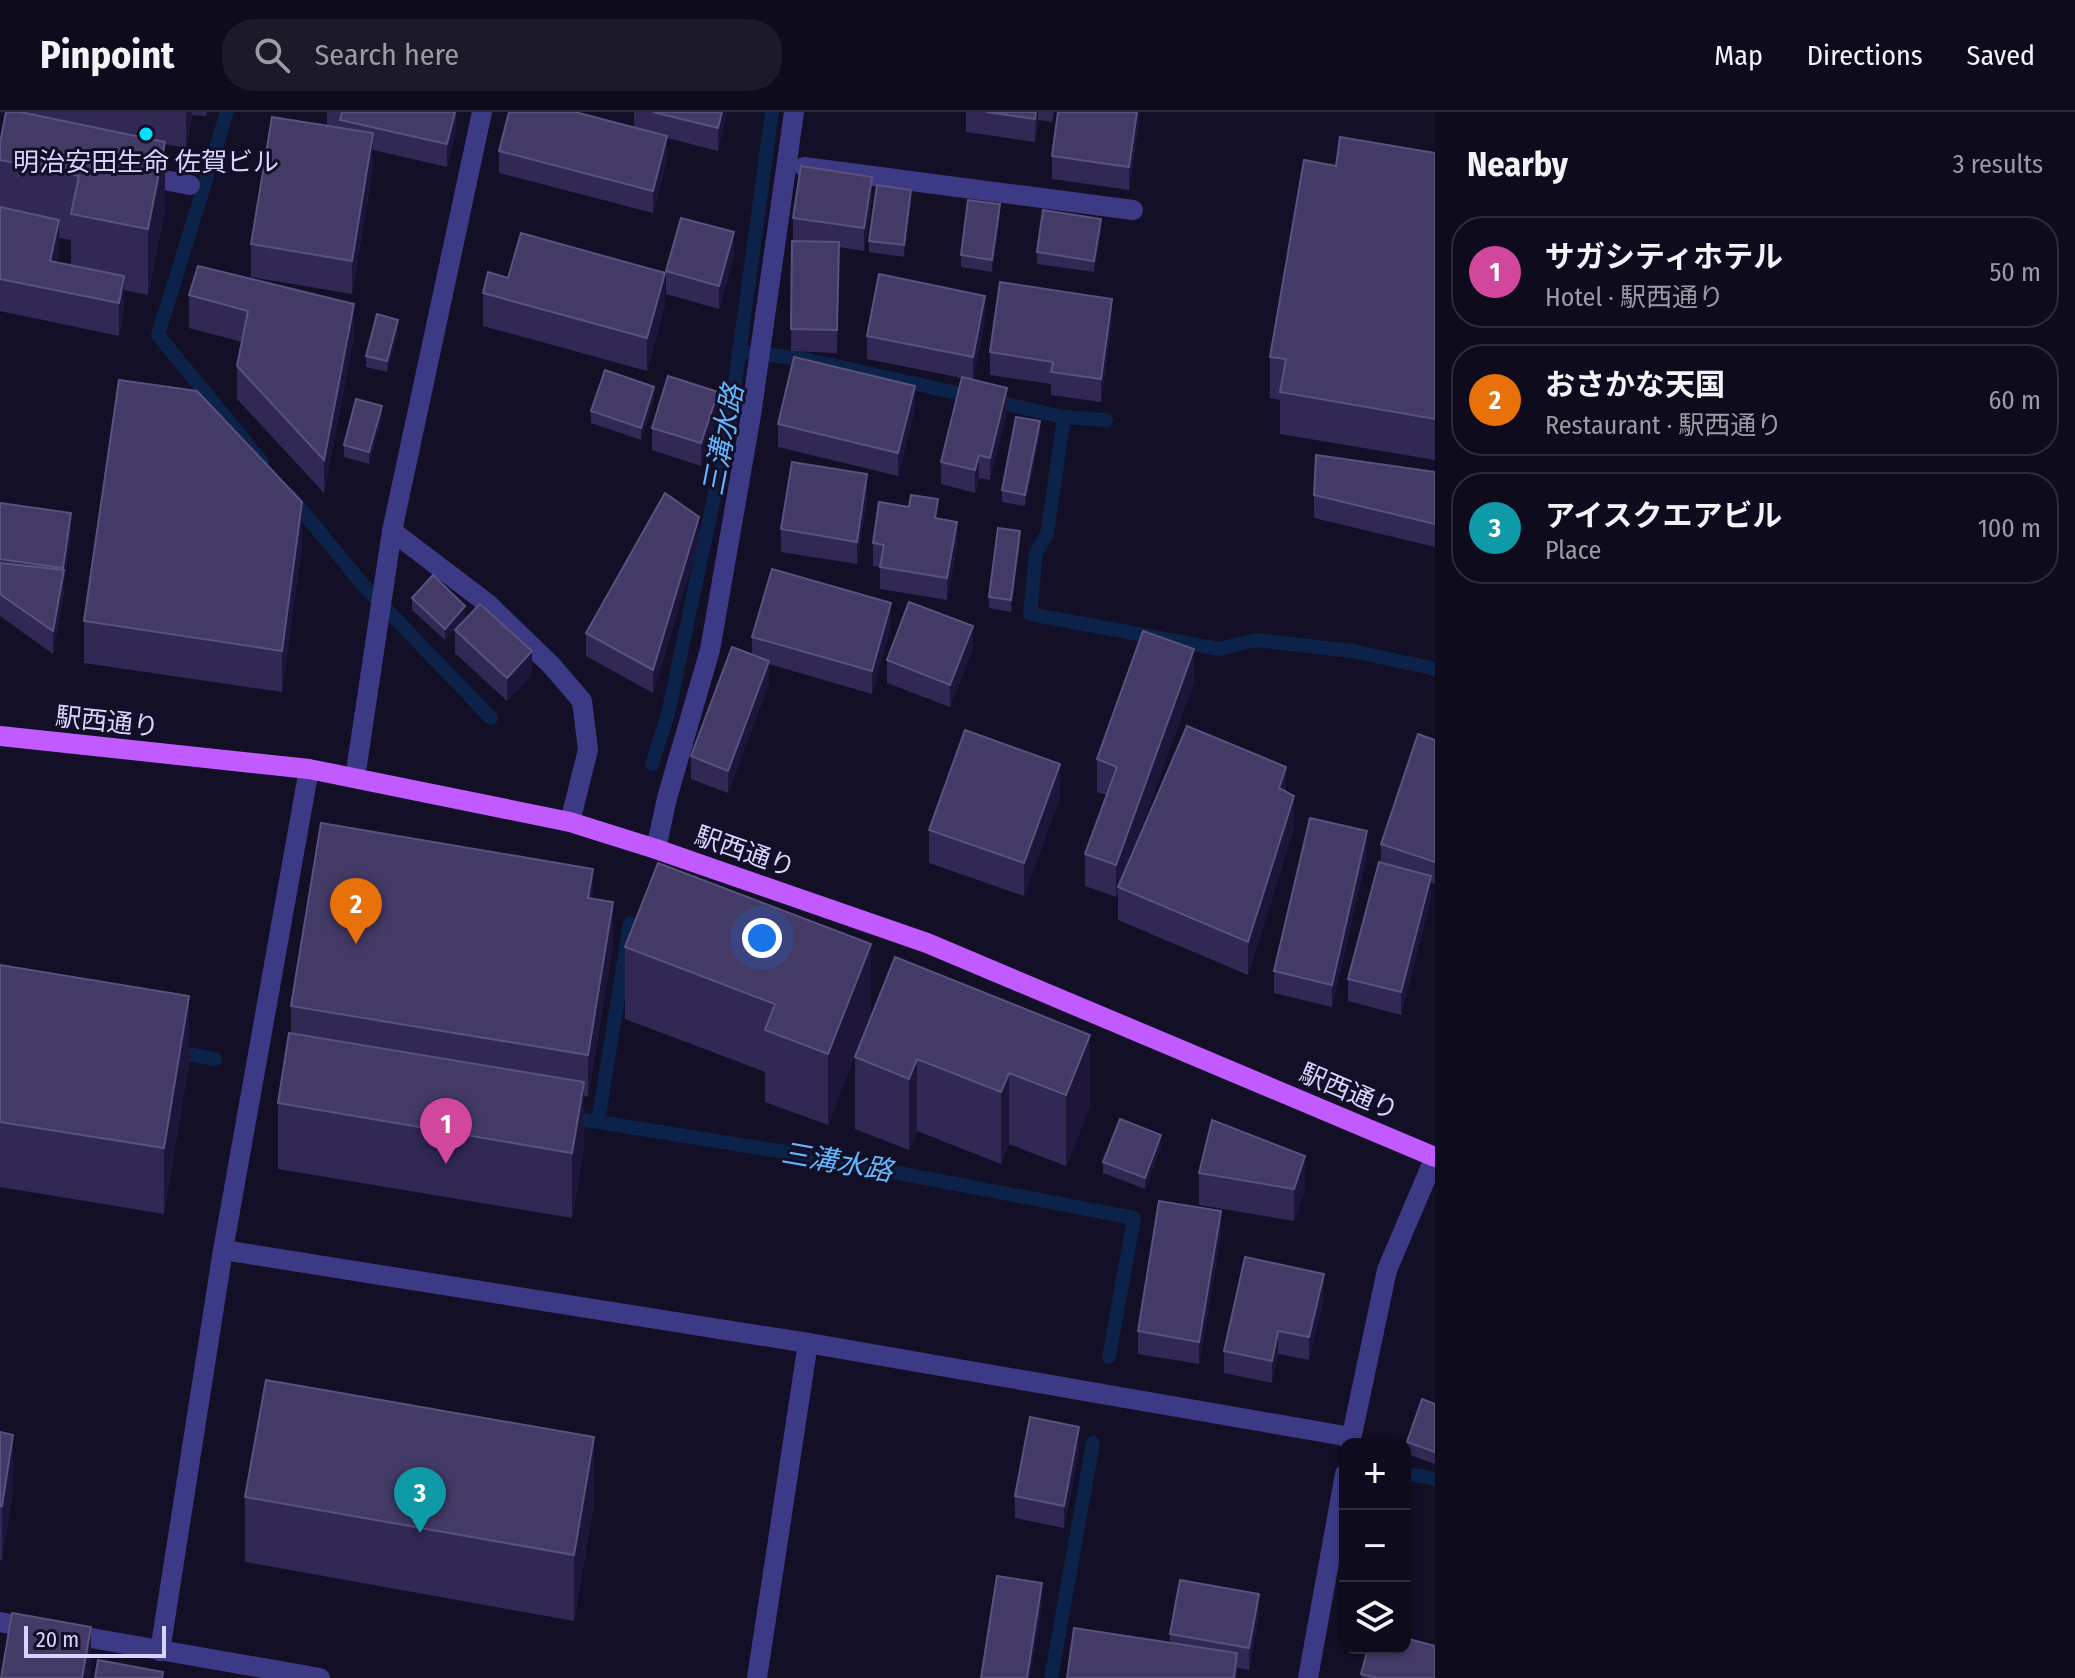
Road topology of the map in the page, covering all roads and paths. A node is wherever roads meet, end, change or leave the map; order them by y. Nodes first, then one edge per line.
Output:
1 (482, 112) edge
2 (794, 112) edge
3 (786, 165) junction
4 (117, 171) edge
5 (190, 185) dead end
6 (1133, 210) dead end
7 (392, 531) junction
8 (0, 736) edge
9 (309, 769) junction
10 (355, 778) junction
11 (570, 822) junction
12 (656, 849) junction
13 (1435, 1157) edge
14 (223, 1250) junction
15 (808, 1343) junction
16 (1340, 1438) edge
17 (1351, 1438) edge
18 (1339, 1507) edge
19 (0, 1622) edge
20 (160, 1651) junction
21 (320, 1678) edge
22 (757, 1678) edge
23 (1308, 1678) edge

1 - 7 street
2 - 3 street
3 - 6 street
3 - 12 street
4 - 5 street
7 - 10 street
7 - 11 street
8 - 9 main road, 駅西通り
9 - 10 main road, 駅西通り
9 - 14 street
10 - 11 main road, 駅西通り
11 - 12 main road, 駅西通り
12 - 13 main road, 駅西通り
13 - 17 street
14 - 15 street
14 - 20 street
15 - 16 street
15 - 22 street
18 - 23 street
19 - 20 street
20 - 21 street

